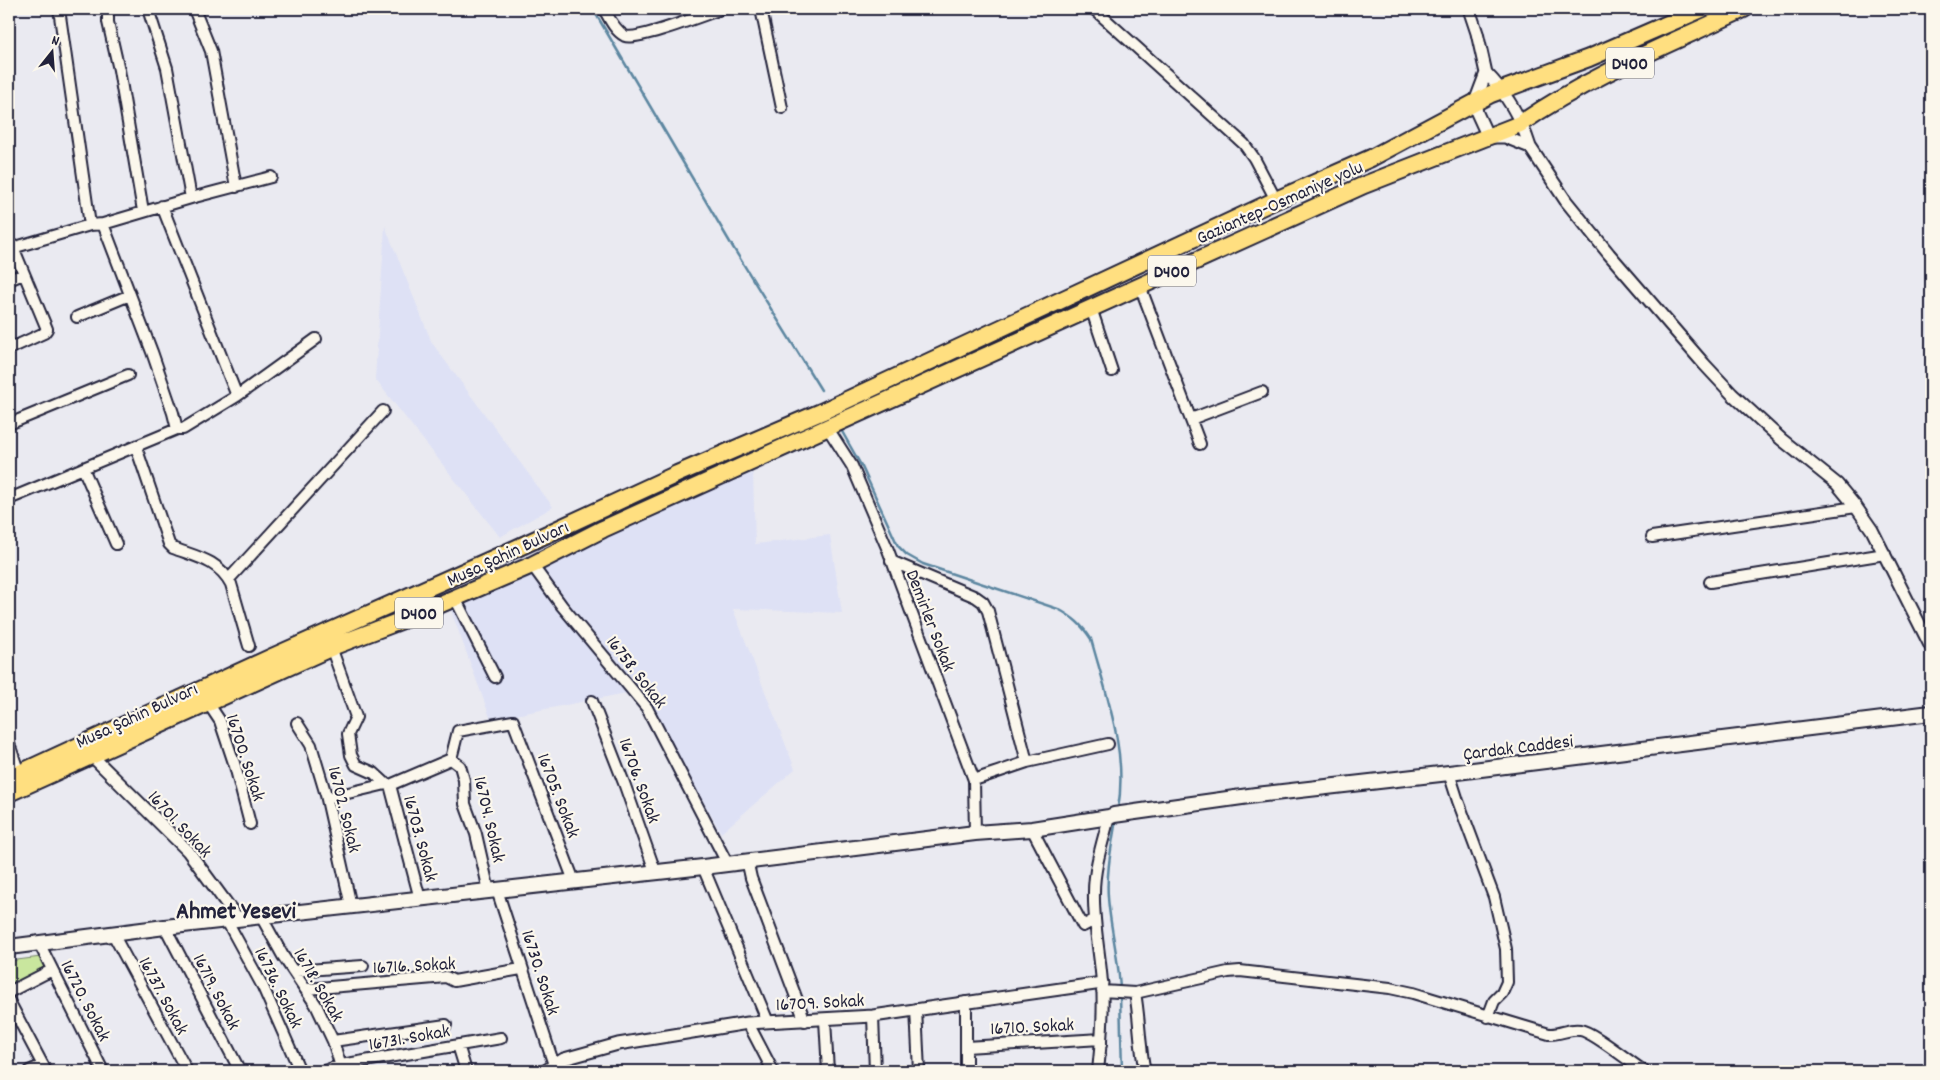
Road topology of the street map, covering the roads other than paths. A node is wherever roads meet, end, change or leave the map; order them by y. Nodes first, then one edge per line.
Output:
1 (59, 9) edge
2 (108, 9) edge
3 (148, 9) edge
4 (194, 9) edge
5 (604, 9) edge
6 (721, 9) edge
7 (761, 9) edge
8 (1094, 9) edge
9 (1469, 9) edge
10 (1702, 9) edge
11 (1744, 9) edge
12 (1486, 73) junction
13 (1502, 89) junction
14 (1475, 102) junction
15 (782, 108) dead end
16 (1520, 124) junction
17 (1488, 137) junction
18 (1530, 147) junction
19 (271, 177) dead end
20 (236, 187) junction
21 (191, 198) junction
22 (1276, 200) junction
23 (162, 206) junction
24 (142, 211) junction
25 (103, 224) junction
26 (90, 225) junction
27 (11, 248) edge
28 (24, 274) junction
29 (9, 280) edge
30 (1140, 286) junction
31 (130, 295) junction
32 (1091, 308) junction
33 (77, 317) dead end
34 (316, 339) dead end
35 (9, 349) edge
36 (1112, 370) dead end
37 (128, 375) dead end
38 (1262, 392) dead end
39 (237, 396) junction
40 (383, 410) dead end
41 (821, 412) joint
42 (1191, 419) junction
43 (9, 424) edge
44 (827, 427) junction
45 (177, 429) junction
46 (1200, 444) dead end
47 (136, 447) junction
48 (83, 468) junction
49 (9, 499) edge
50 (1856, 507) junction
51 (1652, 537) dead end
52 (116, 544) dead end
53 (1885, 554) junction
54 (891, 561) junction
55 (532, 565) junction
56 (229, 579) junction
57 (1710, 582) dead end
58 (455, 598) junction
59 (249, 646) dead end
60 (331, 647) junction
61 (1931, 647) edge
62 (495, 677) dead end
63 (592, 701) dead end
64 (208, 703) junction
65 (1931, 713) edge
66 (297, 723) dead end
67 (9, 744) edge
68 (1108, 744) dead end
69 (92, 756) junction
70 (451, 758) junction
71 (1027, 762) junction
72 (1449, 773) junction
73 (14, 775) edge
74 (974, 780) junction
75 (388, 785) junction
76 (9, 793) edge
77 (326, 798) junction
78 (1111, 816) junction
79 (250, 824) dead end
80 (1032, 829) junction
81 (975, 833) junction
82 (747, 860) junction
83 (727, 863) junction
84 (703, 867) junction
85 (655, 871) junction
86 (574, 881) junction
87 (493, 891) junction
88 (420, 899) junction
89 (351, 906) junction
90 (262, 918) junction
91 (232, 920) junction
92 (1094, 920) junction
93 (165, 928) junction
94 (113, 934) junction
95 (39, 943) junction
96 (9, 947) edge
97 (364, 966) dead end
98 (522, 969) junction
99 (52, 970) junction
100 (293, 971) junction
101 (1102, 987) junction
102 (307, 989) junction
103 (9, 992) edge
104 (1132, 992) junction
105 (9, 1001) edge
106 (966, 1002) junction
107 (916, 1009) junction
108 (873, 1016) junction
109 (1488, 1016) junction
110 (825, 1020) junction
111 (805, 1021) junction
112 (768, 1022) junction
113 (748, 1023) junction
114 (446, 1025) dead end
115 (501, 1038) dead end
116 (1101, 1039) junction
117 (332, 1041) junction
118 (458, 1045) junction
119 (966, 1047) junction
120 (44, 1068) edge
121 (342, 1068) edge
122 (549, 1069) edge
123 (29, 1071) edge
124 (103, 1071) edge
125 (187, 1071) edge
126 (240, 1071) edge
127 (300, 1071) edge
128 (324, 1071) edge
129 (466, 1071) edge
130 (772, 1071) edge
131 (828, 1071) edge
132 (874, 1071) edge
133 (919, 1071) edge
134 (966, 1071) edge
135 (1098, 1071) edge
136 (1104, 1071) edge
137 (1145, 1071) edge
138 (1644, 1071) edge

1 - 26 street
2 - 24 street
3 - 21 street
4 - 20 street
5 - 6 street
7 - 15 street
8 - 22 street
9 - 12 street
10 - 13 highway, Gaziantep-Osmaniye yolu / D400
11 - 16 highway, Gaziantep-Osmaniye yolu / D400
12 - 13 street
12 - 14 street
13 - 14 highway, Gaziantep-Osmaniye yolu / D400
13 - 16 street
14 - 17 street
14 - 22 highway, Gaziantep-Osmaniye yolu / D400
16 - 17 highway, Gaziantep-Osmaniye yolu / D400
16 - 18 street
17 - 18 street
17 - 30 highway, Gaziantep-Osmaniye yolu / D400
18 - 50 street
19 - 20 street
20 - 21 street
21 - 23 street
22 - 41 highway, Gaziantep-Osmaniye yolu / D400
23 - 24 street
23 - 39 street
24 - 25 street
25 - 26 street
25 - 31 street
26 - 27 street
27 - 28 street
28 - 29 street
28 - 35 street
30 - 32 highway, Gaziantep-Osmaniye yolu / D400
30 - 42 street
31 - 33 street
31 - 45 street
32 - 36 street
32 - 44 highway, Gaziantep-Osmaniye yolu / D400
34 - 39 street
37 - 43 street
38 - 42 street
39 - 45 street
40 - 56 street
41 - 73 highway, Musa Şahin Bulvarı / D400
42 - 46 street
44 - 54 street, Demirler Sokak
44 - 55 highway, Musa Şahin Bulvarı / D400
45 - 47 street
47 - 48 street
47 - 56 street
48 - 49 street
48 - 52 street
50 - 51 street
50 - 53 street
53 - 57 street
53 - 61 street
54 - 71 street
54 - 74 street, Demirler Sokak
55 - 58 highway, Musa Şahin Bulvarı / D400
55 - 83 street, 16758. Sokak
56 - 59 street
58 - 60 highway, Musa Şahin Bulvarı / D400
58 - 62 street
60 - 64 highway, Musa Şahin Bulvarı / D400
60 - 75 street
63 - 85 street, 16706. Sokak
64 - 69 highway, Musa Şahin Bulvarı / D400
64 - 79 street, 16700. Sokak
65 - 72 main road, Çardak Caddesi
66 - 77 street, 16702. Sokak
67 - 73 street
68 - 71 street
69 - 76 highway, Musa Şahin Bulvarı / D400
69 - 91 street, 16701. Sokak
70 - 75 street
70 - 86 street, 16705. Sokak
70 - 87 street, 16704. Sokak
71 - 74 street
72 - 78 main road, Çardak Caddesi
72 - 109 street
74 - 81 street, Demirler Sokak
75 - 77 street
75 - 88 street, 16703. Sokak
77 - 89 street, 16702. Sokak
78 - 80 main road, Çardak Caddesi
78 - 92 street
80 - 81 main road, Çardak Caddesi
80 - 92 street
81 - 82 main road, Çardak Caddesi
82 - 83 main road, Çardak Caddesi
82 - 111 street
83 - 84 main road, Çardak Caddesi
84 - 85 main road, Çardak Caddesi
84 - 112 street
85 - 86 main road, Çardak Caddesi
86 - 87 main road, Çardak Caddesi
87 - 88 main road, Çardak Caddesi
87 - 98 street, 16730. Sokak
88 - 89 main road, Çardak Caddesi
89 - 90 main road, Çardak Caddesi
90 - 91 main road, Çardak Caddesi
90 - 100 street, 16718. Sokak
91 - 93 main road, Çardak Caddesi
91 - 127 street, 16736. Sokak
92 - 101 street
93 - 94 main road, Çardak Caddesi
93 - 126 street, 16719. Sokak
94 - 95 main road, Çardak Caddesi
94 - 125 street, 16737. Sokak
95 - 96 main road, Çardak Caddesi
95 - 99 street, 16720. Sokak
97 - 100 street
98 - 102 street, 16716. Sokak
98 - 122 street, 16730. Sokak
99 - 103 street
99 - 124 street, 16720. Sokak
100 - 102 street, 16718. Sokak
101 - 104 street
101 - 106 street, 16709. Sokak
101 - 116 street
102 - 117 street, 16718. Sokak
104 - 109 street
104 - 137 street
105 - 120 street
106 - 107 street, 16709. Sokak
106 - 119 street
107 - 108 street, 16709. Sokak
107 - 133 street
108 - 110 street, 16709. Sokak
108 - 132 street
109 - 138 street
110 - 111 street, 16709. Sokak
110 - 131 street
111 - 112 street, 16709. Sokak
112 - 113 street, 16709. Sokak
113 - 122 street, 16709. Sokak
113 - 130 street
114 - 117 street
115 - 118 street, 16731. Sokak
116 - 119 street, 16710. Sokak
116 - 135 street
116 - 136 street
117 - 121 street, 16718. Sokak
118 - 121 street, 16731. Sokak
118 - 129 street
119 - 134 street
120 - 123 street
121 - 128 street, 16731. Sokak

